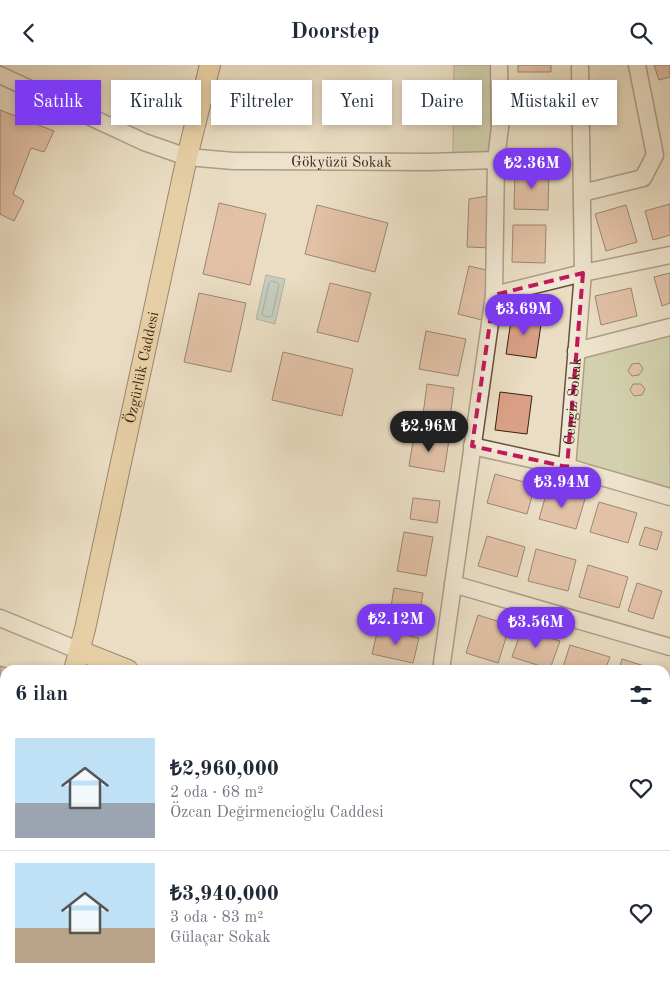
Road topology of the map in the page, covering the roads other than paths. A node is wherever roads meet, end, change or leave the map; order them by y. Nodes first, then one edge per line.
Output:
1 (210, 65) edge
2 (499, 65) edge
3 (580, 65) edge
4 (637, 65) edge
5 (0, 75) edge
6 (187, 157) junction
7 (496, 160) junction
8 (582, 193) junction
9 (670, 255) edge
10 (583, 273) junction
11 (494, 295) junction
12 (670, 327) edge
13 (576, 351) junction
14 (472, 446) junction
15 (567, 467) junction
16 (670, 497) edge
17 (454, 584) junction
18 (0, 618) edge
19 (670, 647) edge
20 (80, 651) junction
21 (76, 665) edge
22 (115, 665) edge
23 (442, 665) edge

1 - 6 main road, Özgürlük Caddesi
2 - 7 street
3 - 8 street, Cengiz Sokak
4 - 8 street
5 - 6 street, Gökyüzü Sokak
6 - 7 street, Gökyüzü Sokak
6 - 20 main road, Özgürlük Caddesi
7 - 11 street
8 - 10 street, Cengiz Sokak
9 - 10 street
10 - 11 street
10 - 13 street, Cengiz Sokak
11 - 14 street
12 - 13 street
13 - 15 street, Cengiz Sokak
14 - 15 street
14 - 17 street
15 - 16 street
17 - 19 street
17 - 23 street
18 - 20 street
20 - 21 main road, Özgürlük Caddesi
20 - 22 main road

